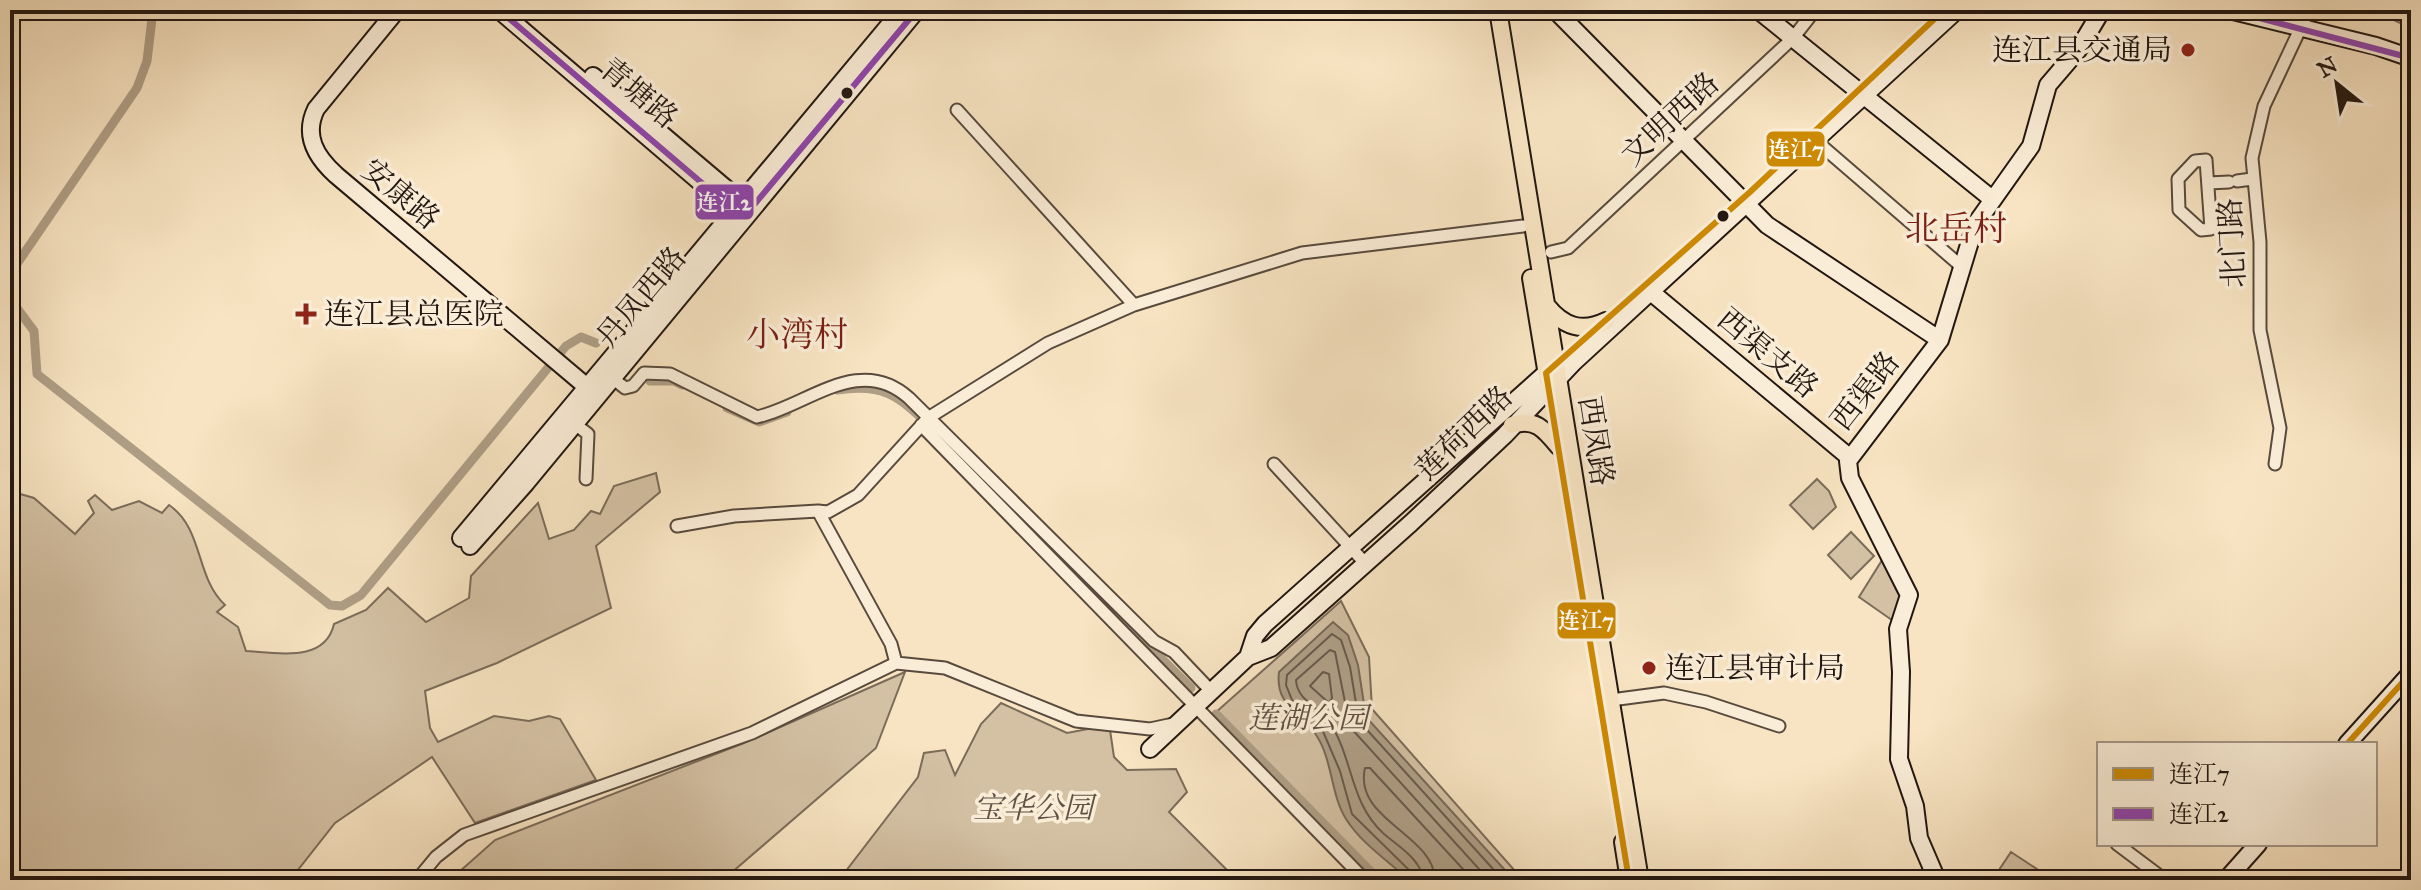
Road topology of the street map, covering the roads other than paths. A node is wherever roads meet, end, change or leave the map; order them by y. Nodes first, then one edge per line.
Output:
1 (397, 10) edge
2 (499, 10) edge
3 (515, 10) edge
4 (902, 10) edge
5 (917, 10) edge
6 (1488, 10) edge
7 (1498, 10) edge
8 (1555, 10) edge
9 (1758, 10) edge
10 (1815, 10) edge
11 (1944, 10) edge
12 (1957, 10) edge
13 (2102, 10) edge
14 (2229, 10) edge
15 (2309, 10) edge
16 (2301, 28) junction
17 (1793, 38) junction
18 (2411, 58) edge
19 (1860, 94) junction
20 (957, 110) dead end
21 (1683, 139) junction
22 (1816, 141) junction
23 (2252, 179) junction
24 (2208, 183) junction
25 (1992, 199) junction
26 (1745, 202) junction
27 (742, 210) junction
28 (1523, 226) junction
29 (1551, 252) dead end
30 (1961, 266) junction
31 (1651, 292) junction
32 (1134, 305) junction
33 (1547, 306) junction
34 (1606, 321) junction
35 (1940, 340) junction
36 (1552, 376) junction
37 (611, 377) junction
38 (587, 387) junction
39 (1506, 419) junction
40 (925, 421) junction
41 (575, 424) junction
42 (1559, 447) junction
43 (1849, 457) junction
44 (1274, 464) dead end
45 (2275, 464) dead end
46 (586, 479) dead end
47 (818, 511) junction
48 (677, 526) dead end
49 (1351, 548) junction
50 (1365, 563) junction
51 (1248, 657) junction
52 (896, 663) junction
53 (2411, 673) edge
54 (1211, 691) junction
55 (1611, 700) junction
56 (1194, 708) junction
57 (1178, 723) junction
58 (1779, 726) dead end
59 (2349, 742) edge
60 (1150, 749) dead end
61 (2120, 846) edge
62 (2256, 846) edge
63 (417, 880) edge
64 (1365, 880) edge
65 (1629, 880) edge
66 (1640, 880) edge
67 (1937, 880) edge
68 (2165, 880) edge
69 (2226, 880) edge

1 - 38 main road, 安康路
2 - 27 main road, 青塘路
3 - 27 main road, 青塘路
4 - 27 main road, 丹凤西路
5 - 27 main road, 丹凤西路
6 - 28 main road, 西凤路
7 - 33 main road, 西凤路
8 - 21 main road
9 - 17 main road
10 - 17 street, 文明西路
11 - 19 main road, 莲荷西路
12 - 19 main road, 莲荷西路
13 - 25 main road, 西渠路
14 - 16 main road
15 - 16 street, 北门路
16 - 18 main road
16 - 23 street, 北门路
17 - 19 main road
17 - 21 street, 文明西路
19 - 22 main road, 莲荷西路
19 - 25 main road
19 - 26 main road, 莲荷西路
20 - 32 street
21 - 26 main road
21 - 29 street, 文明西路
22 - 26 main road, 莲荷西路
22 - 30 street
23 - 24 street
23 - 45 street, 北门路
24 - 24 street
25 - 30 main road, 西渠路
26 - 31 main road, 莲荷西路
26 - 34 main road, 莲荷西路
26 - 35 main road
27 - 37 main road, 丹凤西路
27 - 38 main road, 丹凤西路
28 - 32 street
28 - 36 main road, 西凤路
30 - 35 main road, 西渠路
31 - 36 main road, 莲荷西路
31 - 43 main road, 西渠支路
32 - 40 street
33 - 34 main road
33 - 36 main road, 西凤路
34 - 36 main road, 莲荷西路
35 - 43 main road, 西渠路
36 - 39 main road, 莲荷西路
36 - 42 main road, 西凤路
36 - 55 main road, 西凤路
37 - 40 street
37 - 41 main road, 丹凤西路
38 - 41 main road, 丹凤西路
39 - 42 main road
39 - 49 main road, 莲荷西路
39 - 50 main road, 莲荷西路
40 - 47 street
40 - 54 street
40 - 56 street
41 - 46 street
42 - 65 main road, 西凤路
43 - 67 main road, 西渠路
44 - 49 street
47 - 48 street
47 - 52 street
49 - 50 street
49 - 51 main road, 莲荷西路
50 - 51 main road, 莲荷西路
51 - 54 main road, 莲荷西路
52 - 57 street
52 - 63 street
53 - 59 main road
54 - 56 main road, 莲荷西路
55 - 58 street
55 - 66 main road, 西凤路
56 - 57 main road, 莲荷西路
56 - 64 street
57 - 60 main road, 莲荷西路
61 - 68 street
62 - 69 main road

